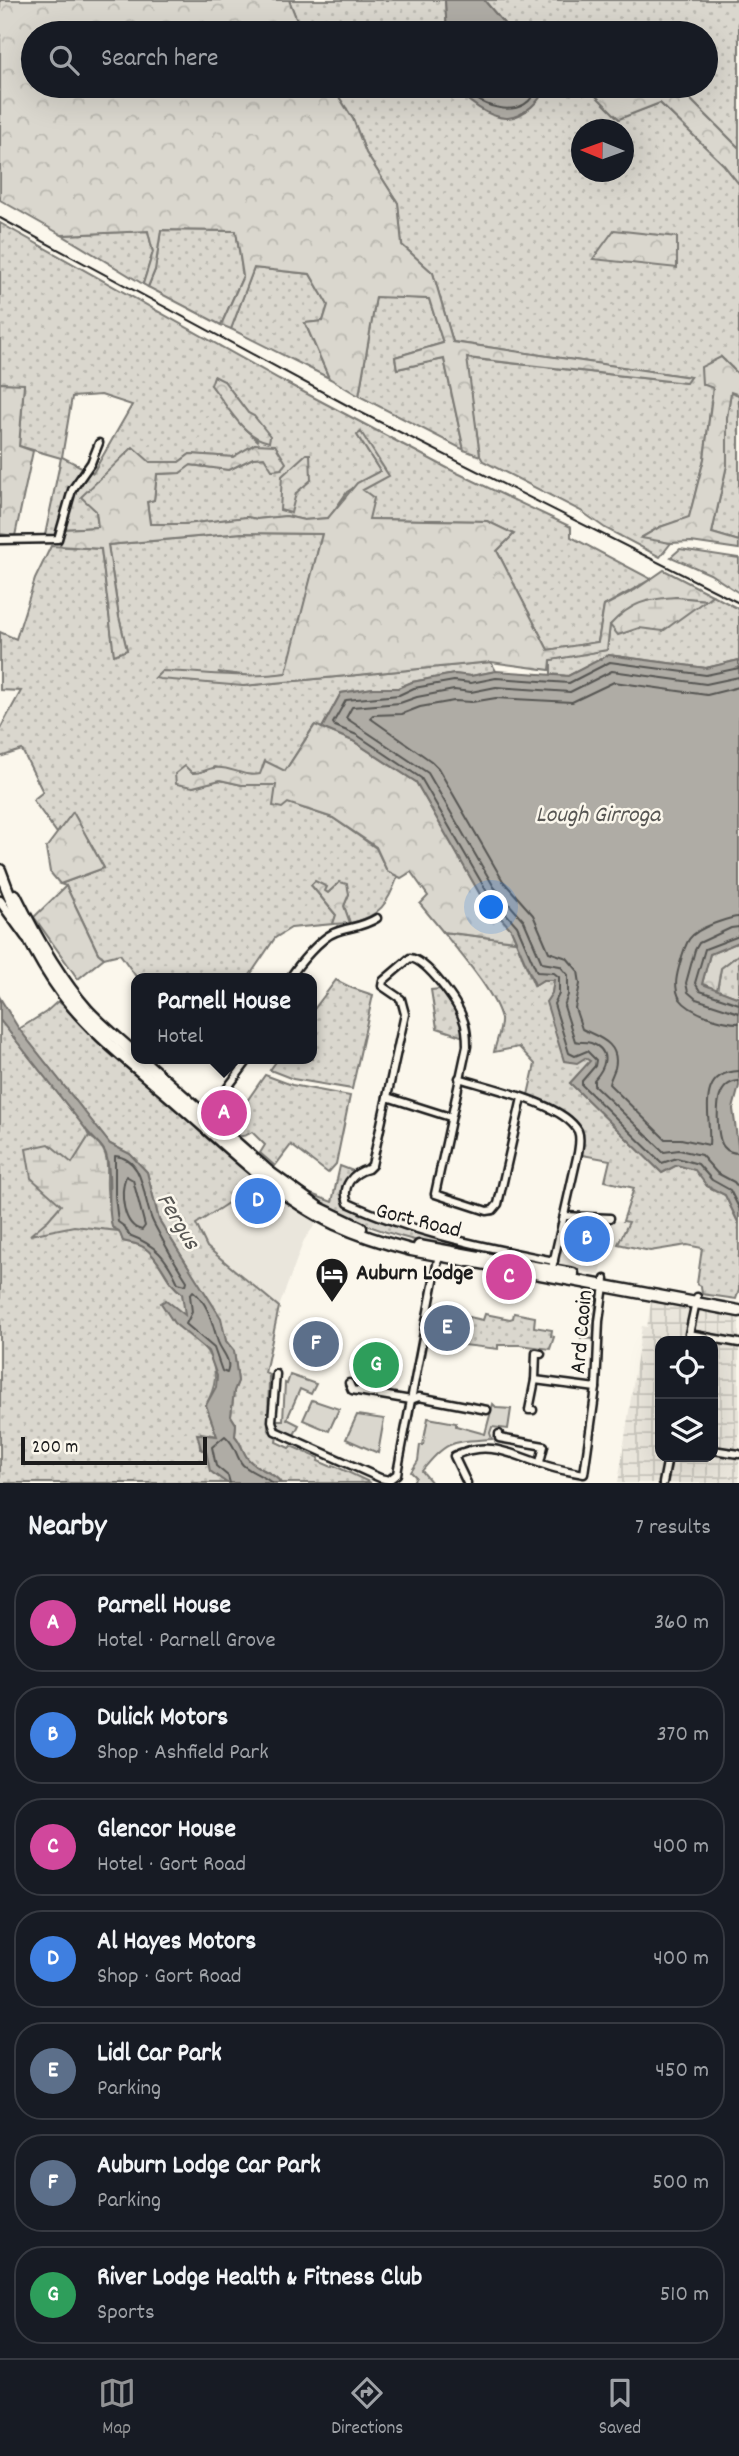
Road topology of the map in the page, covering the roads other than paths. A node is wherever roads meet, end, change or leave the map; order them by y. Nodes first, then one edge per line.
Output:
1 (99, 443) dead end
2 (0, 540) edge
3 (0, 861) edge
4 (0, 870) edge
5 (7, 900) edge
6 (377, 918) dead end
7 (293, 973) edge
8 (131, 1050) edge
9 (131, 1059) edge
10 (137, 1064) edge
11 (146, 1064) edge
12 (245, 1064) edge
13 (459, 1078) junction
14 (387, 1097) junction
15 (522, 1098) junction
16 (450, 1117) junction
17 (203, 1120) junction
18 (564, 1216) junction
19 (610, 1217) dead end
20 (440, 1253) junction
21 (552, 1269) junction
22 (604, 1282) junction
23 (696, 1300) junction
24 (739, 1304) edge
25 (739, 1311) edge
26 (689, 1336) edge
27 (718, 1341) edge
28 (739, 1343) edge
29 (541, 1354) dead end
30 (276, 1374) dead end
31 (535, 1380) junction
32 (349, 1383) dead end
33 (596, 1388) junction
34 (411, 1400) junction
35 (487, 1410) dead end
36 (533, 1410) dead end
37 (499, 1434) dead end
38 (718, 1451) edge
39 (739, 1454) edge
40 (540, 1462) junction
41 (667, 1462) edge
42 (467, 1483) edge
43 (663, 1483) edge

1 - 2 street
3 - 5 main road
4 - 5 main road
5 - 8 main road
5 - 9 main road
6 - 7 street
10 - 17 main road
11 - 17 main road, Gort Road
12 - 17 street
13 - 14 street
13 - 15 street
13 - 16 street
14 - 16 street
14 - 21 street
15 - 16 street
15 - 18 street
17 - 20 main road, Gort Road
17 - 20 main road, Gort Road
18 - 19 street
18 - 21 street
20 - 21 main road, Gort Road
20 - 34 street
21 - 22 main road, Gort Road
22 - 23 main road, Gort Road
22 - 33 street, Ard Caoin
23 - 24 main road, Gort Road
23 - 25 main road, Gort Road
23 - 26 street
27 - 28 street
29 - 31 street, Ard Caoin
30 - 34 street
31 - 33 street, Ard Caoin
31 - 36 street, Ard Caoin
32 - 34 street
33 - 40 street, Ard Caoin
34 - 35 street
37 - 40 street
38 - 39 street
40 - 42 street, Ard Caoin
41 - 43 street

